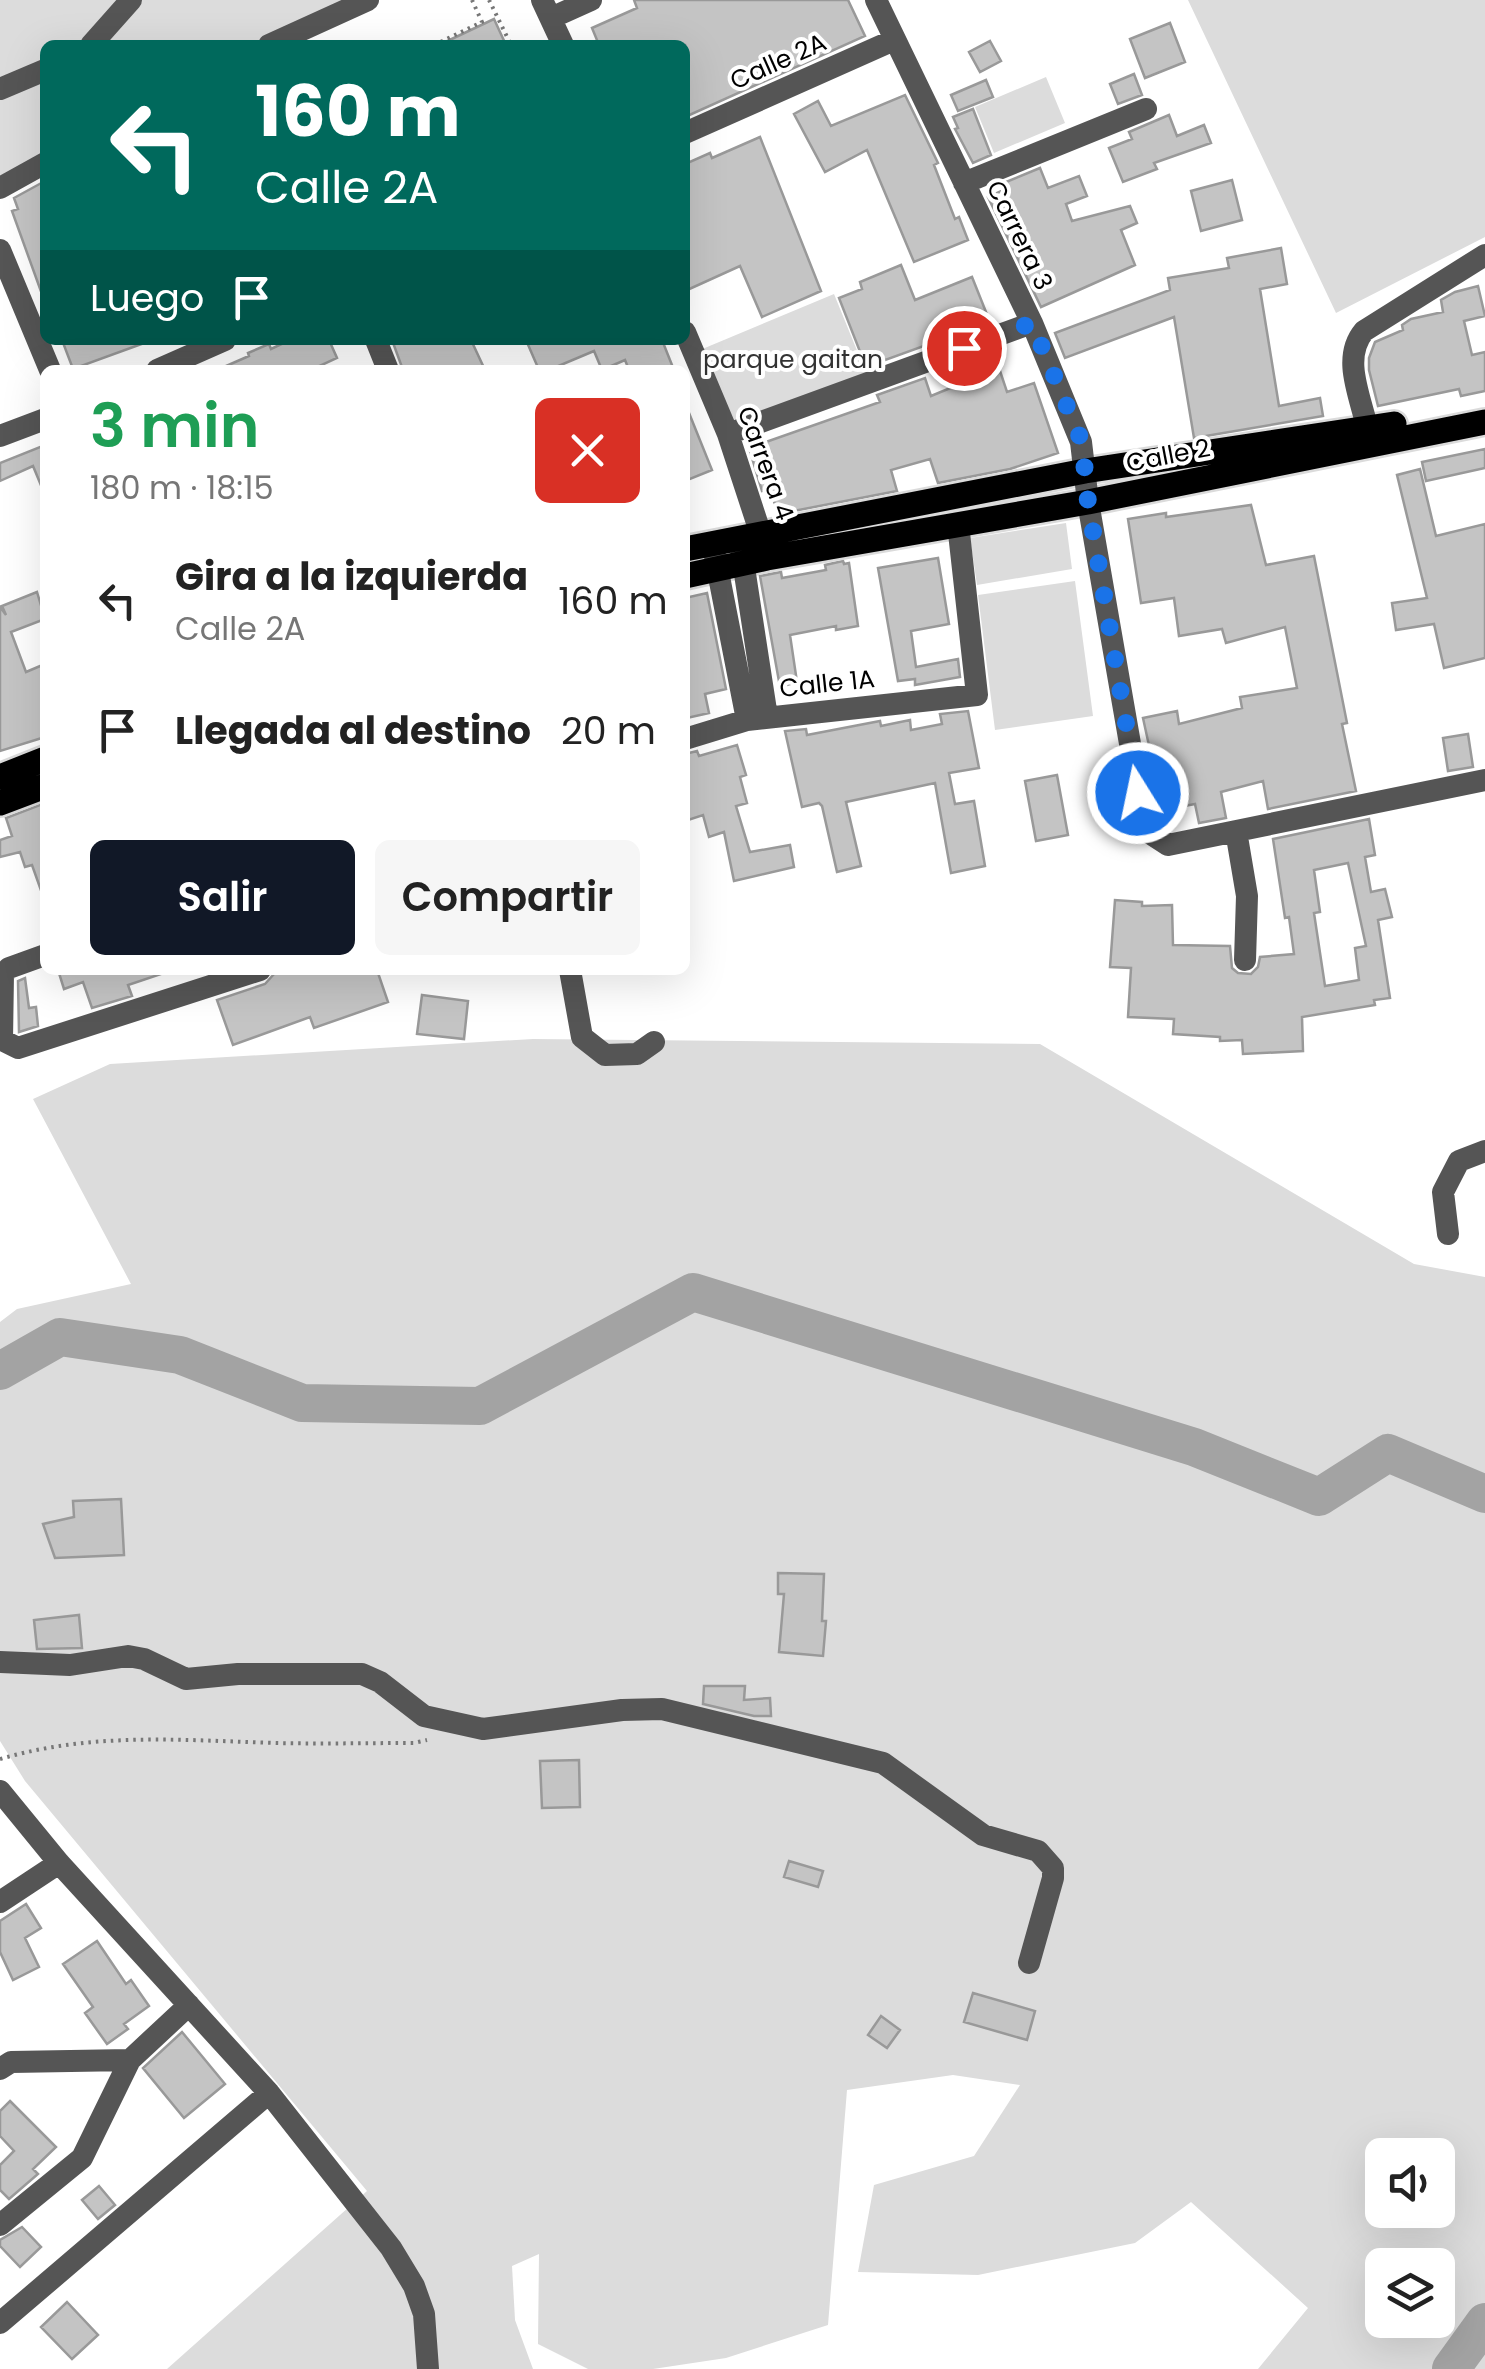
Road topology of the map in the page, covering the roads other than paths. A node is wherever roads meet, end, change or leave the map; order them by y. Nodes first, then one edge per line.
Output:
1 (131, 0) edge
2 (368, 0) edge
3 (590, 0) edge
4 (876, 0) edge
5 (547, 9) edge
6 (95, 40) edge
7 (280, 40) edge
8 (561, 40) edge
9 (894, 40) junction
10 (40, 72) edge
11 (0, 90) edge
12 (1146, 109) dead end
13 (690, 131) edge
14 (40, 166) edge
15 (964, 183) junction
16 (0, 188) edge
17 (0, 250) edge
18 (1485, 255) edge
19 (1032, 323) junction
20 (690, 344) edge
21 (214, 345) edge
22 (48, 365) edge
23 (169, 365) edge
24 (1485, 411) edge
25 (40, 421) edge
26 (1485, 422) edge
27 (728, 434) junction
28 (0, 436) edge
29 (1370, 436) junction
30 (1085, 471) junction
31 (1088, 502) junction
32 (958, 524) junction
33 (752, 534) junction
34 (713, 543) junction
35 (690, 548) edge
36 (768, 558) junction
37 (730, 566) junction
38 (690, 575) edge
39 (757, 718) junction
40 (690, 738) edge
41 (40, 762) edge
42 (0, 777) edge
43 (1485, 780) edge
44 (40, 788) edge
45 (0, 803) edge
46 (1236, 831) junction
47 (40, 957) edge
48 (1245, 960) dead end
49 (244, 975) edge
50 (571, 975) edge
51 (654, 1042) dead end
52 (1485, 1150) edge
53 (1448, 1234) dead end
54 (0, 1662) edge
55 (0, 1791) edge
56 (59, 1864) junction
57 (0, 1902) edge
58 (1029, 1963) dead end
59 (189, 2005) junction
60 (130, 2060) junction
61 (0, 2069) edge
62 (269, 2093) junction
63 (0, 2224) edge
64 (0, 2323) edge
65 (428, 2369) edge

1 - 6 street
2 - 7 street
3 - 5 street
4 - 9 street, Carrera 3
5 - 8 street
9 - 13 street, Calle 2A
9 - 15 street, Carrera 3
10 - 11 street
12 - 15 street
14 - 16 street
15 - 19 street, Carrera 3
17 - 22 street
18 - 29 street
19 - 27 street
19 - 30 street, Carrera 3
20 - 27 street, Carrera 4
21 - 23 street
24 - 29 main road, Calle 2
25 - 28 street
26 - 29 main road, Calle 2
27 - 33 street, Carrera 4
29 - 30 main road, Calle 2
29 - 31 main road, Calle 2
30 - 31 street, Carrera 3
30 - 33 main road, Calle 2
31 - 32 main road, Calle 2
31 - 46 street, Carrera 3
32 - 36 main road, Calle 2
32 - 39 street, Calle 1A
33 - 34 main road, Calle 2
33 - 36 street, Carrera 4
33 - 37 street, Carrera 4
34 - 35 main road, Calle 2
34 - 37 street, Carrera 4
36 - 37 main road, Calle 2
37 - 38 main road, Calle 2
37 - 39 street, Carrera 4
39 - 40 street, Calle 1A
41 - 42 main road
43 - 46 street
44 - 45 main road
46 - 48 street
47 - 49 street
50 - 51 street
52 - 53 street
54 - 58 street
55 - 56 street
56 - 57 street
56 - 59 street
59 - 60 street
59 - 62 street
60 - 61 street
60 - 63 street
62 - 64 street
62 - 65 street

